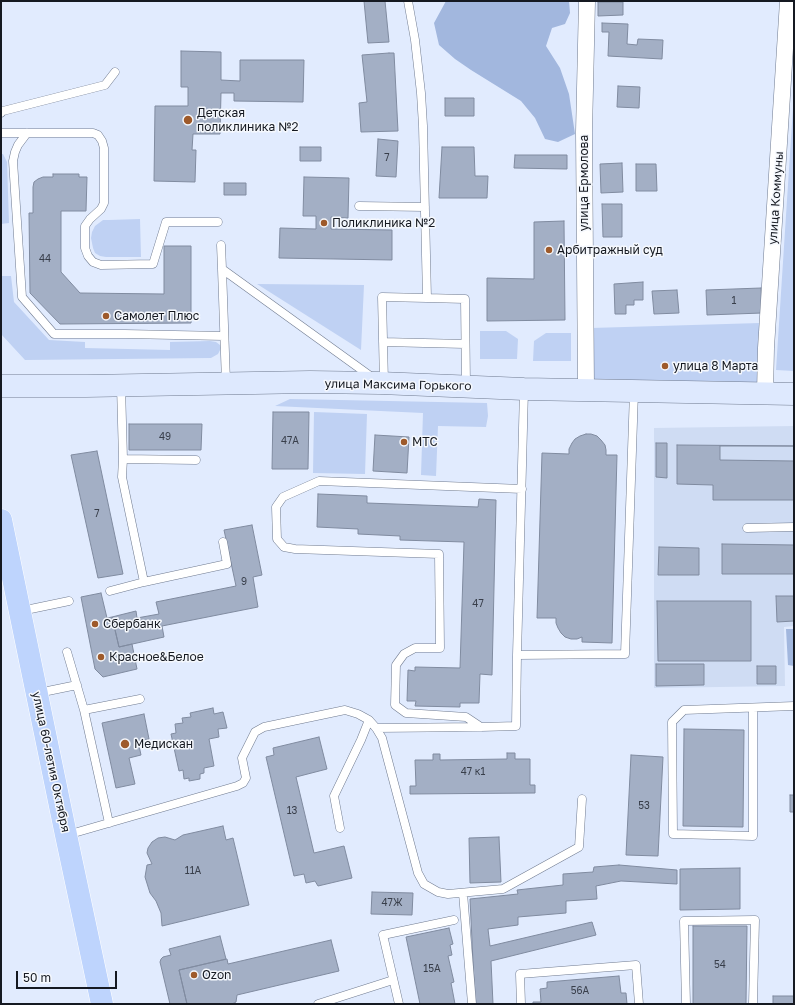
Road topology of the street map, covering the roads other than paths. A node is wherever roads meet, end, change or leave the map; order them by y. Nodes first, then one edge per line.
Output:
1 (408, 1) edge
2 (587, 1) edge
3 (790, 11) edge
4 (115, 72) dead end
5 (1, 113) edge
6 (1, 133) edge
7 (27, 133) junction
8 (359, 206) dead end
9 (425, 207) junction
10 (218, 222) dead end
11 (221, 245) dead end
12 (222, 269) junction
13 (427, 298) junction
14 (224, 336) junction
15 (383, 342) junction
16 (465, 344) junction
17 (226, 383) junction
18 (382, 383) junction
19 (121, 385) junction
20 (1, 386) edge
21 (466, 386) junction
22 (524, 389) junction
23 (586, 390) junction
24 (634, 391) junction
25 (765, 394) junction
26 (794, 394) edge
27 (123, 459) junction
28 (196, 460) dead end
29 (522, 489) junction
30 (1, 520) edge
31 (794, 527) edge
32 (747, 528) dead end
33 (222, 542) dead end
34 (144, 582) junction
35 (110, 591) dead end
36 (69, 601) dead end
37 (20, 611) junction
38 (67, 652) dead end
39 (517, 654) junction
40 (77, 685) junction
41 (37, 693) junction
42 (140, 699) dead end
43 (794, 706) edge
44 (753, 708) junction
45 (84, 710) junction
46 (369, 720) junction
47 (376, 728) junction
48 (481, 728) junction
49 (582, 799) dead end
50 (109, 823) junction
51 (340, 828) dead end
52 (66, 835) junction
53 (464, 893) junction
54 (454, 920) dead end
55 (393, 980) junction
56 (102, 1004) edge
57 (318, 1004) edge
58 (399, 1004) edge
59 (472, 1004) edge
60 (521, 1004) edge
61 (639, 1004) edge
62 (686, 1004) edge
63 (753, 1004) edge

1 - 9 lane
2 - 23 street, улица Ермолова
3 - 25 street, улица Коммуны
4 - 5 lane
6 - 7 lane
7 - 10 lane
7 - 14 lane
8 - 9 lane
9 - 13 lane
11 - 12 lane
12 - 14 lane
12 - 18 lane
13 - 15 lane
13 - 16 lane
14 - 17 lane
15 - 16 lane
15 - 18 lane
16 - 21 lane
17 - 18 main road, улица Максима Горького
17 - 19 main road, улица Максима Горького
18 - 21 main road, улица Максима Горького
19 - 20 main road, улица Максима Горького
19 - 27 lane
21 - 22 main road, улица Максима Горького
22 - 23 main road, улица Максима Горького
22 - 29 lane
23 - 24 main road, улица Максима Горького
24 - 25 main road, улица Максима Горького
24 - 39 lane
25 - 26 main road, улица Максима Горького
27 - 28 lane
27 - 34 lane
29 - 39 lane
29 - 48 lane
30 - 37 main road, улица 60-летия Октября
31 - 32 lane
33 - 34 lane
34 - 35 lane
36 - 37 lane
37 - 41 main road, улица 60-летия Октября
38 - 40 lane
39 - 48 lane
40 - 41 lane
40 - 45 lane
41 - 52 main road, улица 60-летия Октября
42 - 45 lane
43 - 44 lane
44 - 44 lane
45 - 50 lane
46 - 47 lane
46 - 50 lane
46 - 51 lane
47 - 48 lane
47 - 53 lane
49 - 53 lane
50 - 52 lane
52 - 56 main road, улица 60-летия Октября
53 - 59 lane
54 - 55 lane
55 - 57 lane
55 - 58 lane
60 - 61 lane
62 - 63 lane

